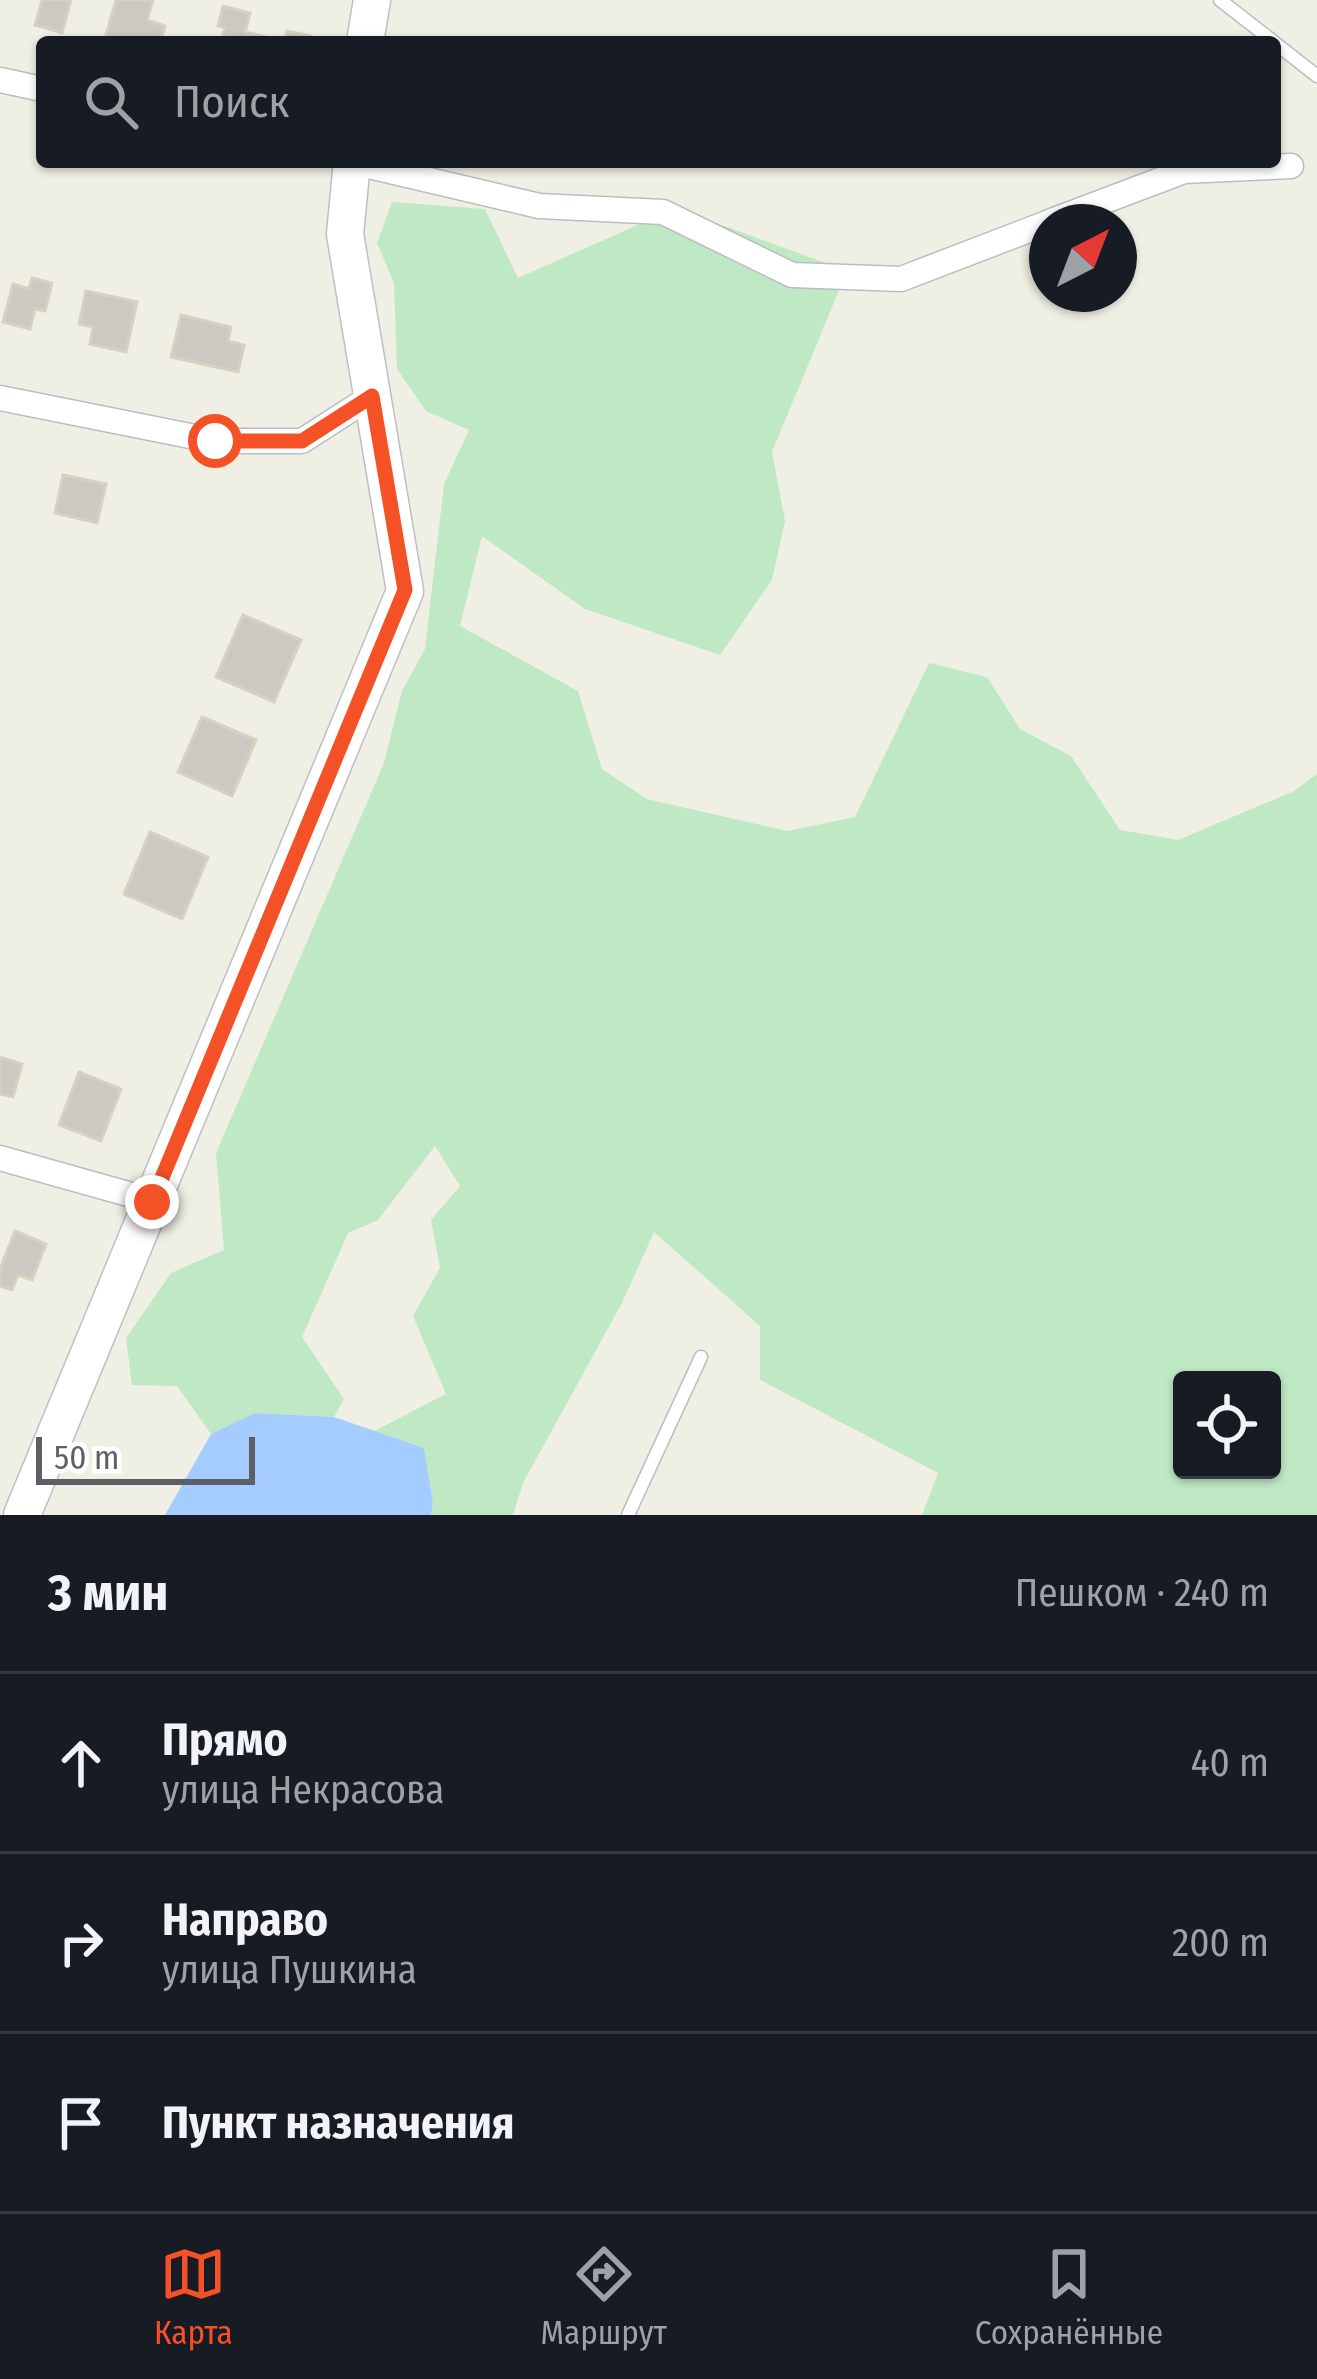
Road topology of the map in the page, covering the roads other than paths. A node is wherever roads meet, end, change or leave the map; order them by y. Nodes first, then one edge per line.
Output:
1 (372, 0) edge
2 (1220, 0) edge
3 (366, 36) edge
4 (1265, 36) edge
5 (1281, 48) edge
6 (1317, 76) edge
7 (0, 80) edge
8 (36, 88) edge
9 (1292, 166) dead end
10 (1281, 167) edge
11 (351, 168) edge
12 (378, 168) edge
13 (1249, 168) edge
14 (1096, 204) edge
15 (1029, 229) edge
16 (372, 396) junction
17 (0, 398) edge
18 (0, 1158) edge
19 (152, 1202) junction
20 (701, 1357) dead end
21 (22, 1515) edge
22 (628, 1515) edge

1 - 3 street
2 - 4 lane
5 - 6 lane
7 - 8 street
9 - 10 street
11 - 16 street
12 - 15 street
13 - 14 street
16 - 17 street
16 - 19 street
18 - 19 street
19 - 21 street
20 - 22 lane

